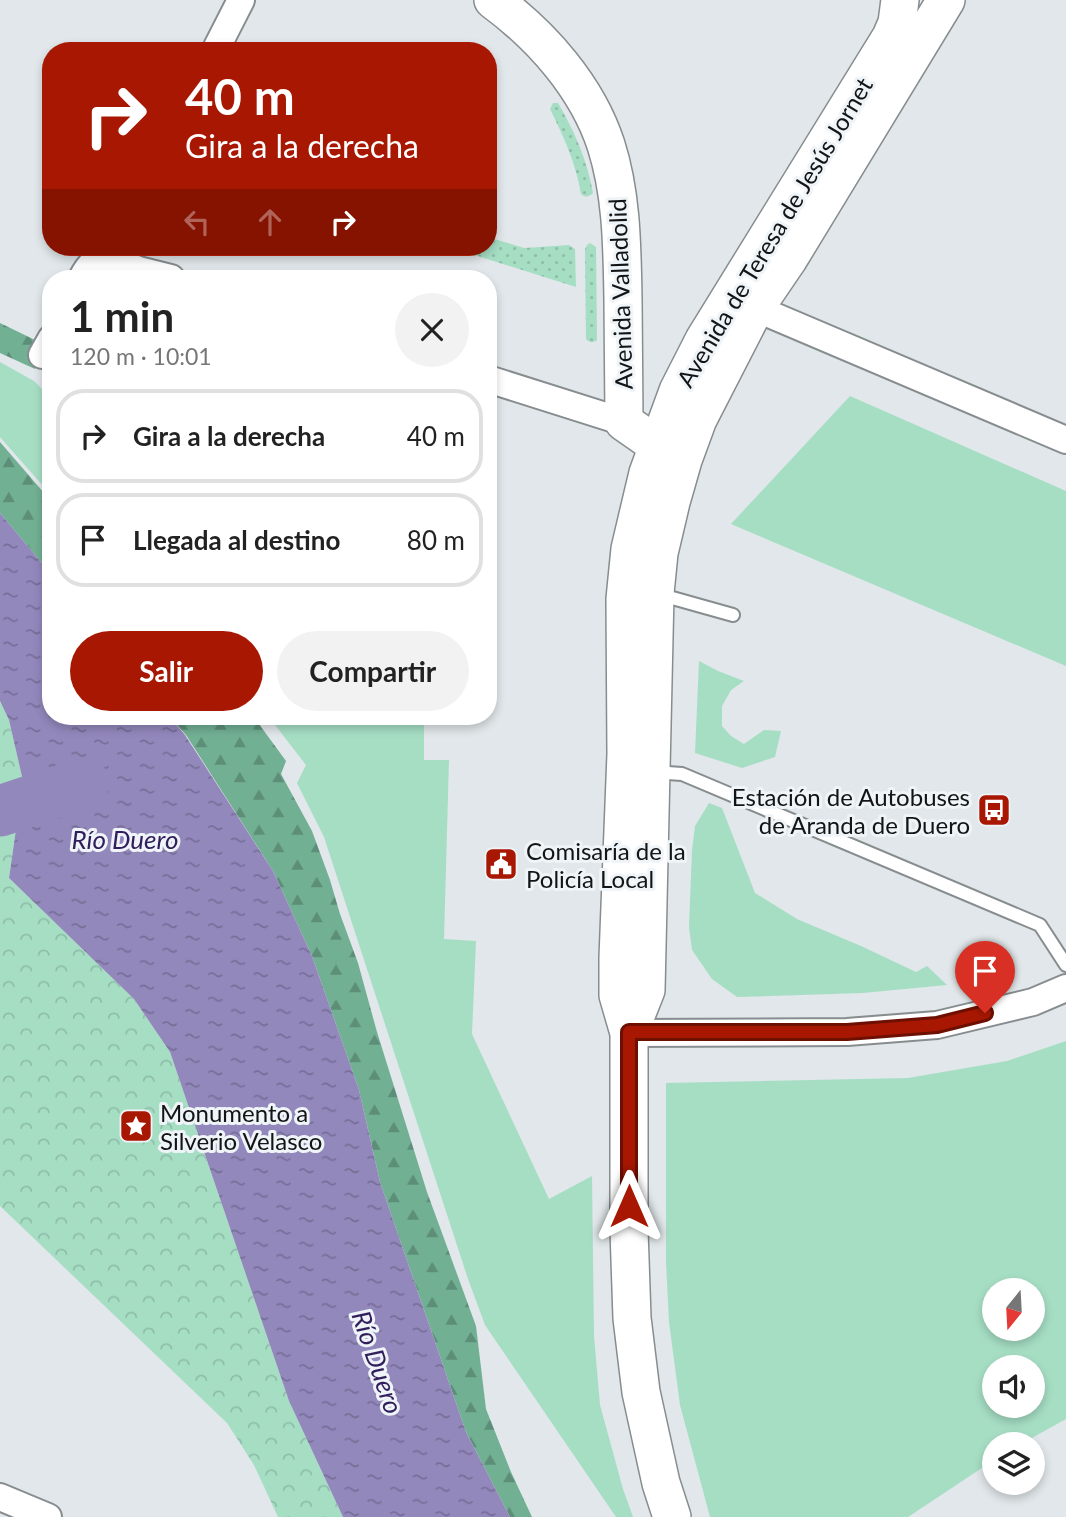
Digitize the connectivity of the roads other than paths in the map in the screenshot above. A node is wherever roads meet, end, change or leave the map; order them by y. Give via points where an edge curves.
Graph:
1 (241, 0) edge
2 (493, 0) edge
3 (900, 0) edge
4 (946, 0) edge
5 (220, 42) edge
6 (107, 256) edge
7 (118, 256) edge
8 (86, 270) edge
9 (139, 270) edge
10 (755, 308) junction
11 (497, 382) edge
12 (624, 422) junction
13 (1066, 440) edge
14 (657, 445) junction
15 (655, 593) junction
16 (733, 615) dead end
17 (651, 771) junction
18 (1066, 965) edge
19 (1066, 988) edge
20 (629, 1032) junction
21 (0, 1497) edge
22 (48, 1517) edge
23 (672, 1517) edge

1 - 5 street
2 - 12 street, Avenida Valladolid via 563,66 606,143 616,179 622,237
3 - 14 street, Avenida de Teresa de Jesús Jornet via 891,37 704,340
4 - 10 street, Avenida de Teresa de Jesús Jornet
6 - 8 street
7 - 9 street
10 - 13 street
10 - 15 street, Avenida de Teresa de Jesús Jornet via 698,419 683,460 659,553
11 - 12 street
12 - 14 street, Avenida Valladolid
14 - 20 street, Avenida de Teresa de Jesús Jornet via 630,549 625,599 626,754 618,995
15 - 16 lane
15 - 17 street, Avenida de Teresa de Jesús Jornet
17 - 18 lane via 682,774 1040,925
17 - 20 street, Avenida de Teresa de Jesús Jornet via 646,990
19 - 20 street via 1033,1002 937,1025 847,1032
20 - 23 street via 632,1318 641,1392
21 - 22 street

